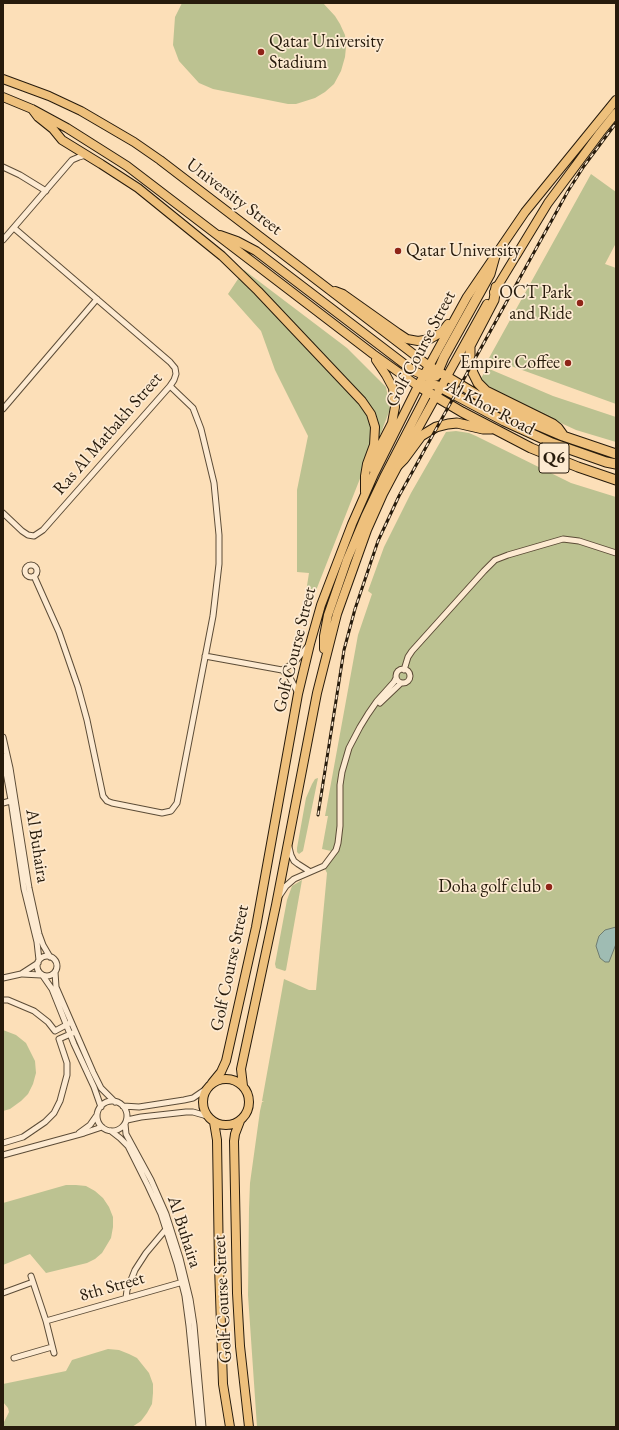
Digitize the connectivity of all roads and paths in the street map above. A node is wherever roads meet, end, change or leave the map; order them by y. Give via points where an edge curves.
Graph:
1 (3, 79) edge
2 (3, 97) edge
3 (616, 100) edge
4 (32, 109) junction
5 (616, 113) edge
6 (69, 144) junction
7 (89, 156) junction
8 (72, 160) junction
9 (127, 166) junction
10 (3, 167) edge
11 (46, 191) junction
12 (14, 228) junction
13 (214, 234) junction
14 (3, 240) edge
15 (495, 256) junction
16 (496, 287) junction
17 (330, 290) junction
18 (467, 297) junction
19 (97, 299) junction
20 (372, 354) junction
21 (429, 366) junction
22 (447, 377) junction
23 (433, 383) junction
24 (170, 386) junction
25 (418, 386) junction
26 (3, 409) edge
27 (494, 429) junction
28 (563, 436) junction
29 (616, 454) edge
30 (616, 464) edge
31 (398, 465) junction
32 (374, 474) junction
33 (616, 480) edge
34 (365, 494) junction
35 (3, 514) edge
36 (616, 552) edge
37 (34, 576) dead end
38 (310, 644) junction
39 (205, 656) junction
40 (325, 658) junction
41 (282, 670) junction
42 (404, 670) junction
43 (396, 678) junction
44 (401, 683) junction
45 (298, 694) junction
46 (374, 706) junction
47 (3, 737) edge
48 (4, 754) edge
49 (13, 800) junction
50 (3, 803) edge
51 (287, 843) junction
52 (309, 871) junction
53 (276, 905) junction
54 (50, 957) junction
55 (39, 961) junction
56 (55, 972) junction
57 (20, 974) junction
58 (42, 975) junction
59 (3, 978) edge
60 (3, 1000) edge
61 (69, 1024) junction
62 (55, 1031) junction
63 (73, 1033) junction
64 (60, 1039) junction
65 (210, 1085) junction
66 (243, 1086) junction
67 (115, 1102) junction
68 (123, 1106) junction
69 (101, 1107) junction
70 (139, 1107) junction
71 (98, 1114) junction
72 (207, 1116) junction
73 (141, 1117) junction
74 (240, 1121) junction
75 (126, 1122) junction
76 (214, 1122) junction
77 (102, 1127) junction
78 (111, 1131) junction
79 (74, 1135) junction
80 (3, 1143) edge
81 (3, 1155) edge
82 (136, 1156) junction
83 (168, 1228) junction
84 (184, 1282) junction
85 (3, 1293) edge
86 (126, 1298) junction
87 (46, 1320) junction
88 (52, 1347) junction
89 (54, 1354) dead end
90 (14, 1358) dead end
91 (198, 1400) junction
92 (198, 1427) edge
93 (203, 1427) edge
94 (230, 1427) edge
95 (249, 1427) edge

1 - 17 main road, University Street via 62,102 102,122 160,160
2 - 4 main road
3 - 15 main road, Golf Course Street via 526,212
4 - 6 main road
4 - 9 main road via 68,128
5 - 16 main road, Golf Course Street via 548,203
6 - 7 main road
6 - 8 street
7 - 8 street
7 - 9 main road
7 - 34 main road via 138,188 226,260 362,401 371,414 375,427 374,445 365,476
8 - 11 street
9 - 13 main road
10 - 11 street
11 - 12 street
12 - 14 street
12 - 19 street, Ras Al Matbakh Street
13 - 20 main road
13 - 23 main road via 237,241 256,251
15 - 18 main road, Golf Course Street
15 - 23 highway via 490,274
16 - 22 main road, Golf Course Street
16 - 28 highway via 494,300 470,346 473,373 486,391 553,424
17 - 18 main road via 343,294 402,336 418,341 430,339 442,332
17 - 21 main road, University Street
18 - 21 main road, Golf Course Street
19 - 24 street, Ras Al Matbakh Street via 173,365 175,377
19 - 26 street
20 - 25 main road
20 - 32 main road via 393,388 395,407 392,423 376,454
21 - 23 highway, Al Khor Road / Q6
22 - 23 highway, Al Khor Road / Q6
22 - 28 highway, Al Khor Road / Q6 via 521,418
23 - 25 highway, Al Khor Road / Q6
23 - 27 highway, Al Khor Road / Q6
23 - 30 highway via 552,443
23 - 31 main road, Golf Course Street
23 - 40 main road via 384,475 346,560 328,615 324,636
24 - 35 street, Ras Al Matbakh Street via 40,533 34,536 25,534
24 - 39 street via 190,405 197,418 217,503 219,564
25 - 32 main road, Golf Course Street
27 - 31 highway via 457,423 436,427 421,436
27 - 33 highway, Al Khor Road / Q6 via 551,457
28 - 29 highway, Al Khor Road / Q6
31 - 40 main road, Golf Course Street via 369,525 354,564
32 - 34 main road, Golf Course Street
34 - 38 main road, Golf Course Street via 336,563
36 - 42 street via 563,539 495,560 412,651
37 - 39 street via 72,668 87,720 102,793 109,802 164,813 174,808
38 - 41 street via 294,663
38 - 45 main road, Golf Course Street
39 - 41 street
40 - 51 main road, Golf Course Street
41 - 45 street via 291,679
42 - 43 street via 398,672
42 - 44 street via 409,677 406,682
43 - 44 street
43 - 46 street
44 - 46 street
45 - 65 main road, Golf Course Street via 256,927 226,1061
46 - 52 street via 356,732 345,759 340,786 338,843 324,866
47 - 48 street, Al Buhaira
48 - 49 street, Al Buhaira
49 - 50 street
49 - 54 street, Al Buhaira via 28,888 39,934
49 - 55 street, Al Buhaira via 21,873 38,942
51 - 52 street via 294,861
51 - 53 main road, Golf Course Street
52 - 53 street via 286,886
53 - 66 main road, Golf Course Street via 241,1068
54 - 55 street via 44,957
54 - 56 street via 56,964
55 - 57 street
55 - 58 street via 37,969
56 - 58 street via 50,976
56 - 61 street via 56,987
57 - 58 street
57 - 59 street
58 - 61 street via 52,989
60 - 62 street via 34,1011
61 - 62 street
61 - 63 street
62 - 64 street
63 - 64 street
63 - 67 street via 99,1085
63 - 69 street
64 - 80 street via 67,1063 67,1075 60,1102 54,1113 23,1137
65 - 66 main road via 228,1079
65 - 70 street via 188,1099
65 - 72 main road via 204,1093 203,1101
66 - 74 main road via 249,1096 249,1104
67 - 68 street
67 - 69 street via 108,1102
68 - 70 street
68 - 75 street via 127,1113
69 - 71 street
70 - 73 street
71 - 77 street via 98,1121
71 - 79 street via 90,1125
72 - 73 street via 186,1112
72 - 76 main road
73 - 75 street
74 - 76 main road via 227,1126
74 - 95 main road, Golf Course Street via 234,1141 237,1293
75 - 78 street via 119,1130
75 - 82 street, Al Buhaira via 126,1134
76 - 94 main road, Golf Course Street via 217,1140 223,1384
77 - 78 street
77 - 79 street
78 - 82 street, Al Buhaira
79 - 81 street
82 - 83 street, Al Buhaira
83 - 84 street, Al Buhaira
83 - 86 street via 135,1270
84 - 86 street, 8th Street
84 - 91 street, Al Buhaira via 195,1355
85 - 87 street via 32,1279
86 - 87 street, 8th Street
87 - 88 street
88 - 89 street
88 - 90 street
91 - 92 street, Al Buhaira
91 - 93 street, Al Buhaira

